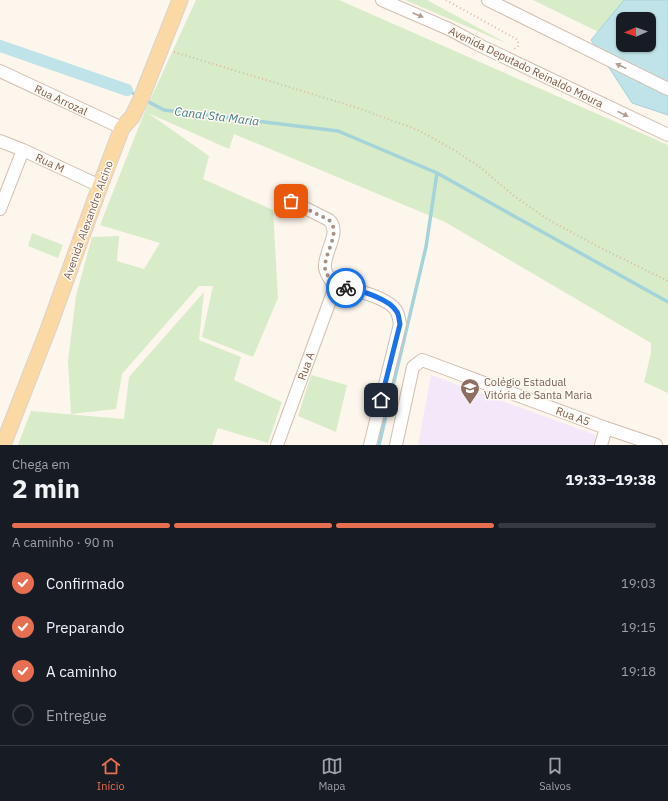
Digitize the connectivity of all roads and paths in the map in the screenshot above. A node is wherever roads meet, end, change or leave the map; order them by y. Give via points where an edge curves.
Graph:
1 (180, 0) edge
2 (382, 0) edge
3 (488, 0) edge
4 (161, 48) junction
5 (0, 71) edge
6 (668, 90) edge
7 (122, 128) junction
8 (668, 135) edge
9 (0, 141) edge
10 (23, 150) junction
11 (100, 186) junction
12 (291, 201) dead end
13 (0, 209) edge
14 (668, 281) edge
15 (335, 287) junction
16 (606, 428) junction
17 (3, 445) edge
18 (277, 445) edge
19 (370, 445) edge
20 (396, 445) edge
21 (601, 445) edge
22 (656, 445) edge

1 - 4 main road, Avenida Alexandre Alcino
2 -> 8 street, Avenida Deputado Reinaldo Moura via 449,29
6 -> 3 street
4 - 7 main road, Avenida Alexandre Alcino via 140,101 132,117
4 - 14 path via 344,103 418,130 480,167 514,196 546,218
5 - 7 street, Rua Arrozal
7 - 11 main road, Avenida Alexandre Alcino
9 - 10 street, Rua M
10 - 11 street, Rua M
10 - 13 street
11 - 17 main road, Avenida Alexandre Alcino
12 - 15 street via 332,222 333,234 325,265 326,273
15 - 18 street, Rua A
15 - 19 street via 361,291 387,302 398,313 400,324
16 - 20 street, Rua A5 via 422,360 413,367
16 - 21 street
16 - 22 street, Rua A5

